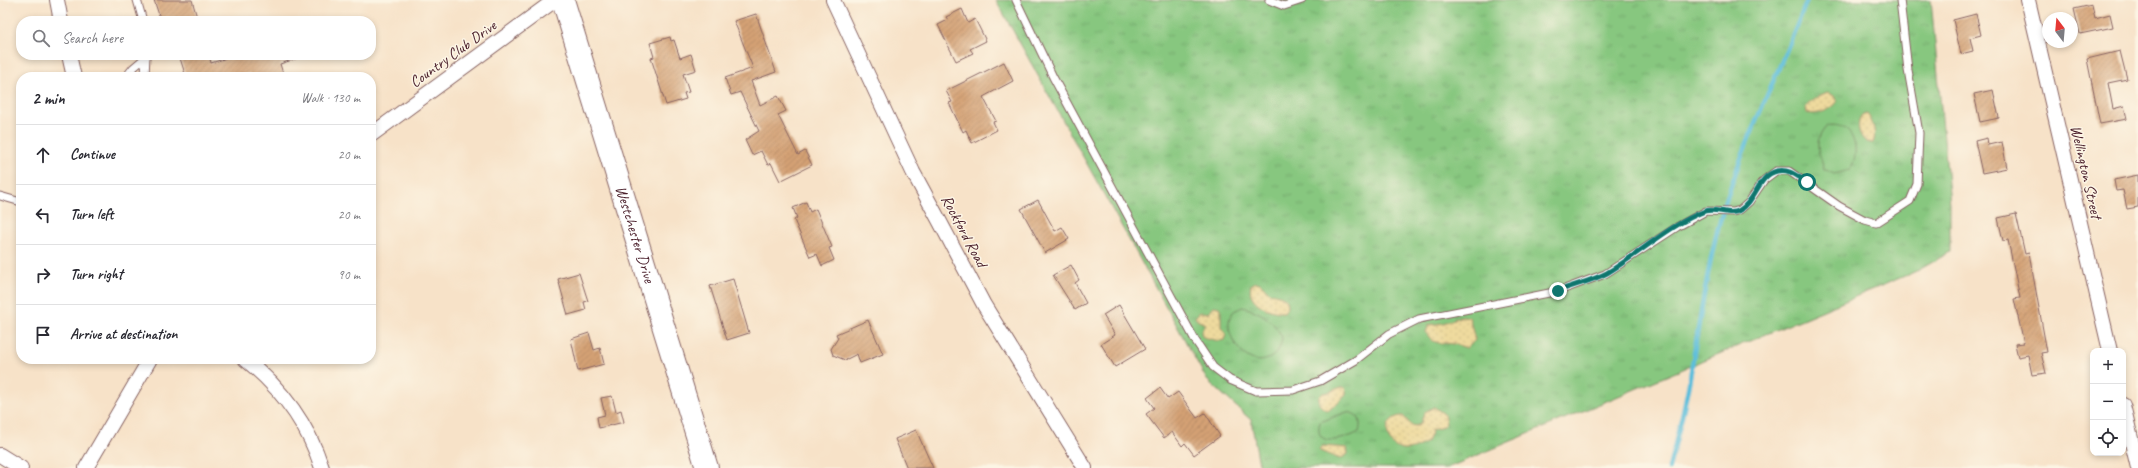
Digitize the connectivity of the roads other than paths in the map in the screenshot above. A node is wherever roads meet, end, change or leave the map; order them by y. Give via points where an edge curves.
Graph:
1 (57, 0) edge
2 (137, 0) edge
3 (555, 0) edge
4 (563, 0) edge
5 (833, 0) edge
6 (1016, 0) edge
7 (1269, 0) edge
8 (1302, 0) edge
9 (1900, 0) edge
10 (2028, 0) edge
11 (61, 16) edge
12 (142, 16) edge
13 (70, 60) edge
14 (142, 60) edge
15 (146, 60) edge
16 (73, 72) edge
17 (130, 72) edge
18 (146, 72) edge
19 (376, 131) edge
20 (0, 196) edge
21 (16, 201) edge
22 (2109, 348) edge
23 (147, 364) edge
24 (251, 364) edge
25 (2126, 418) edge
26 (0, 455) edge
27 (21, 468) edge
28 (86, 468) edge
29 (322, 468) edge
30 (707, 468) edge
31 (1085, 468) edge
32 (2138, 468) edge

1 - 11 street
2 - 12 lane
3 - 19 street, Country Club Drive
4 - 30 main road, Westchester Drive
5 - 31 street, Rockford Road via 913,172 984,305
6 - 9 lane via 1053,77 1195,340 1212,367 1230,380 1256,391 1293,390 1320,381 1356,360 1389,334 1419,319 1558,291 1605,274 1706,210 1740,210 1749,202 1764,180 1776,171 1789,171 1839,206 1876,223 1910,201 1917,184 1919,133
7 - 8 lane via 1284,6
10 - 22 street, Wellington Street
13 - 16 street
14 - 17 lane
15 - 18 lane
20 - 21 lane
23 - 28 street
24 - 29 street via 267,378 293,409 315,446
25 - 32 street
26 - 27 street

